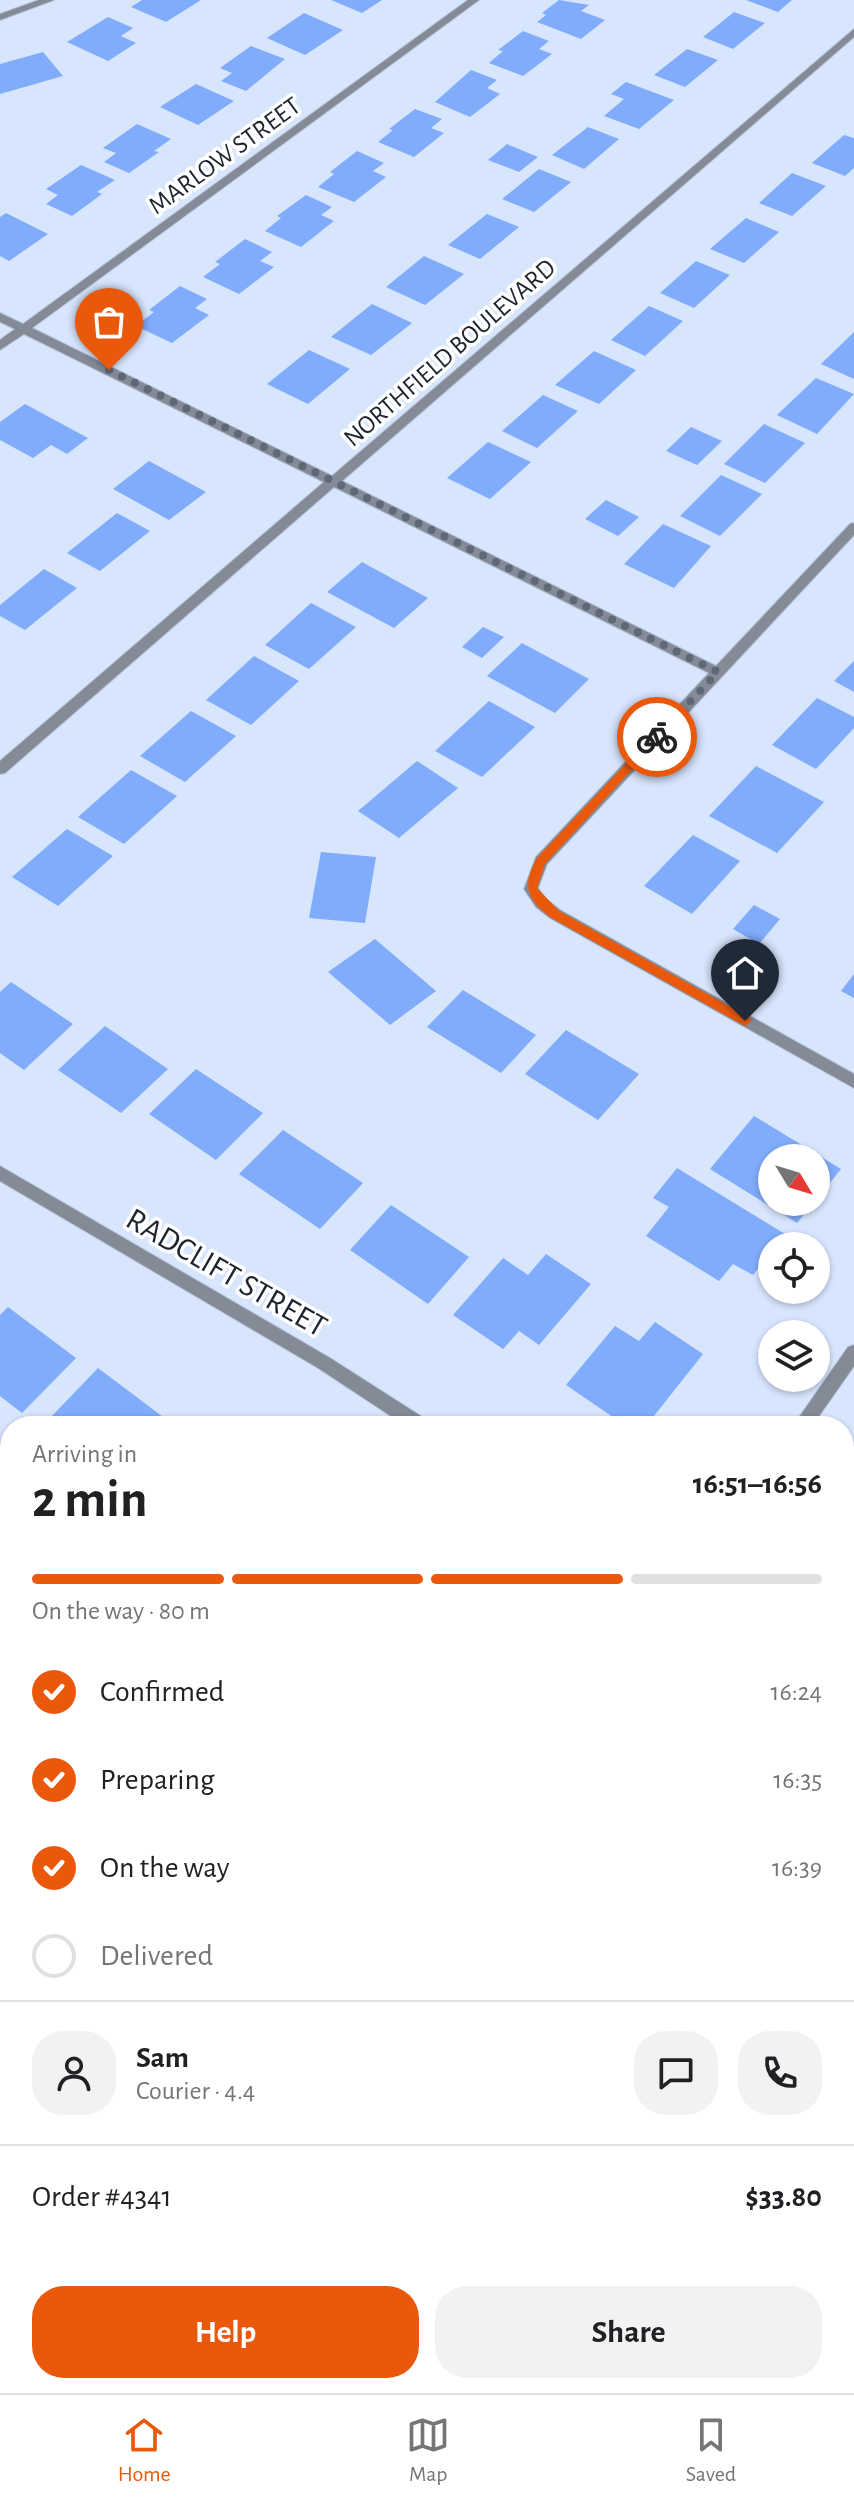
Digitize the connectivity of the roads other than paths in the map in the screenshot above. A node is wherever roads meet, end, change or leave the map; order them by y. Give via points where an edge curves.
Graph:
1 (49, 0) edge
2 (474, 0) edge
3 (0, 17) edge
4 (854, 32) edge
5 (0, 317) edge
6 (24, 329) junction
7 (0, 346) edge
8 (333, 481) junction
9 (854, 527) edge
10 (718, 672) junction
11 (0, 769) edge
12 (854, 1082) edge
13 (0, 1173) edge
14 (854, 1352) edge
15 (406, 1416) edge
16 (809, 1416) edge

1 - 3 street
2 - 6 street, MARLOW STREET
4 - 8 street, NORTHFIELD BOULEVARD
5 - 6 street
6 - 7 street, MARLOW STREET
6 - 8 street
8 - 10 street
8 - 11 street, NORTHFIELD BOULEVARD
9 - 10 street
10 - 12 street via 541,861 531,889 555,914
13 - 15 street, RADCLIFT STREET
14 - 16 street

